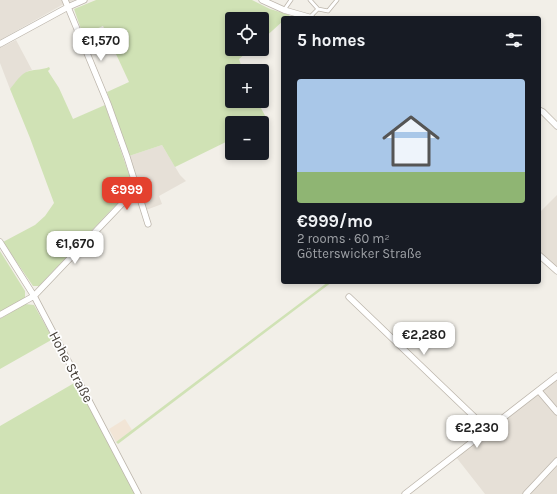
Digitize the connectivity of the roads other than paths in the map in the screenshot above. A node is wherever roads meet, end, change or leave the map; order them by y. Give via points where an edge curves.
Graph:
1 (65, 0) edge
2 (84, 0) edge
3 (262, 0) edge
4 (290, 0) edge
5 (310, 0) edge
6 (337, 0) edge
7 (68, 7) junction
8 (318, 8) junction
9 (284, 10) junction
10 (304, 16) edge
11 (312, 16) edge
12 (0, 44) edge
13 (541, 111) edge
14 (557, 126) edge
15 (137, 188) junction
16 (148, 224) dead end
17 (0, 242) edge
18 (541, 257) edge
19 (557, 271) edge
20 (34, 296) junction
21 (349, 297) dead end
22 (0, 315) edge
23 (557, 376) edge
24 (539, 390) junction
25 (557, 412) edge
26 (487, 429) junction
27 (557, 461) edge
28 (138, 494) edge
29 (405, 494) edge
30 (526, 494) edge

1 - 7 street
2 - 7 street
3 - 9 street
4 - 9 lane
5 - 8 lane
6 - 8 lane via 328,12
7 - 12 street
7 - 15 street via 104,93
8 - 11 lane
9 - 10 street
13 - 14 street
15 - 16 street
15 - 20 street
17 - 20 street, Hohe Straße
18 - 19 street
20 - 22 street
20 - 28 street, Hohe Straße
21 - 26 street
23 - 24 street
24 - 25 street
24 - 26 street
26 - 29 street
27 - 30 street

